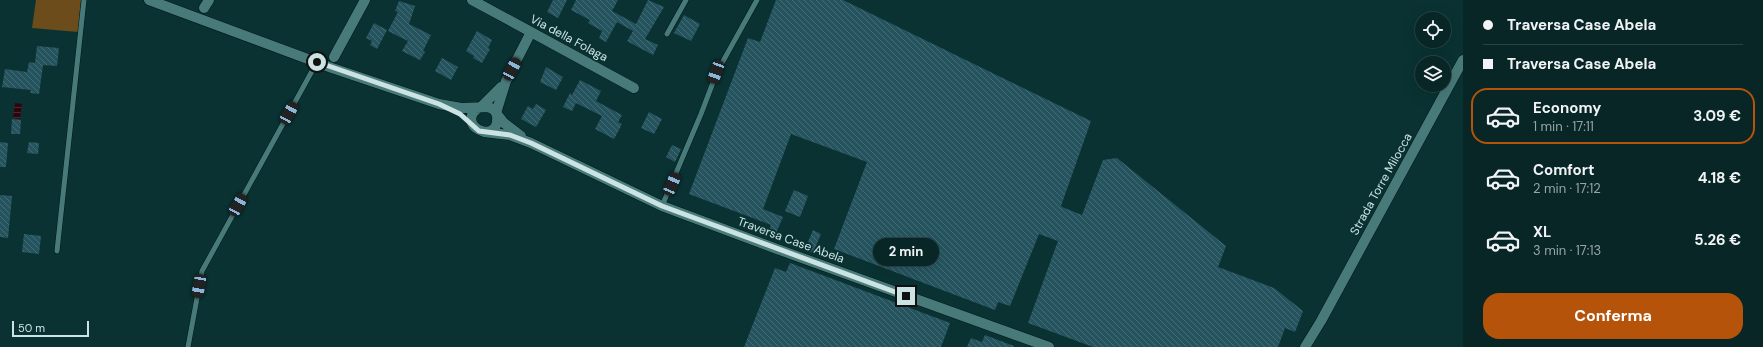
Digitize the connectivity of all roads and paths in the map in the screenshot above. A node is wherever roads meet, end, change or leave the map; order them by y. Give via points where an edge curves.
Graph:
1 (84, 0) edge
2 (149, 0) edge
3 (365, 0) edge
4 (472, 0) edge
5 (686, 0) edge
6 (757, 0) edge
7 (531, 32) junction
8 (667, 34) dead end
9 (334, 57) dead end
10 (1463, 60) edge
11 (317, 62) junction
12 (506, 81) junction
13 (634, 88) dead end
14 (439, 104) junction
15 (481, 107) junction
16 (497, 115) junction
17 (473, 126) junction
18 (484, 132) junction
19 (531, 143) junction
20 (662, 206) junction
21 (57, 251) dead end
22 (1321, 321) junction
23 (188, 347) edge
24 (1049, 347) edge
25 (1305, 347) edge
26 (1313, 347) edge

1 - 21 lane
2 - 11 street
3 - 9 street
4 - 7 street, Via della Folaga
5 - 8 lane
6 - 20 lane via 716,72
7 - 12 street
7 - 13 street, Via della Folaga
10 - 22 street, Strada Torre Milocca
11 - 14 street
11 - 23 lane via 202,271
12 - 15 street
12 - 16 street
14 - 15 street via 461,108
14 - 17 street via 460,114
15 - 16 street via 490,108
15 - 17 street via 472,117
16 - 18 street via 495,127
16 - 19 street
17 - 18 street
18 - 19 street via 510,135
19 - 20 street, Traversa Case Abela
20 - 24 street, Traversa Case Abela
22 - 25 street
22 - 26 street

